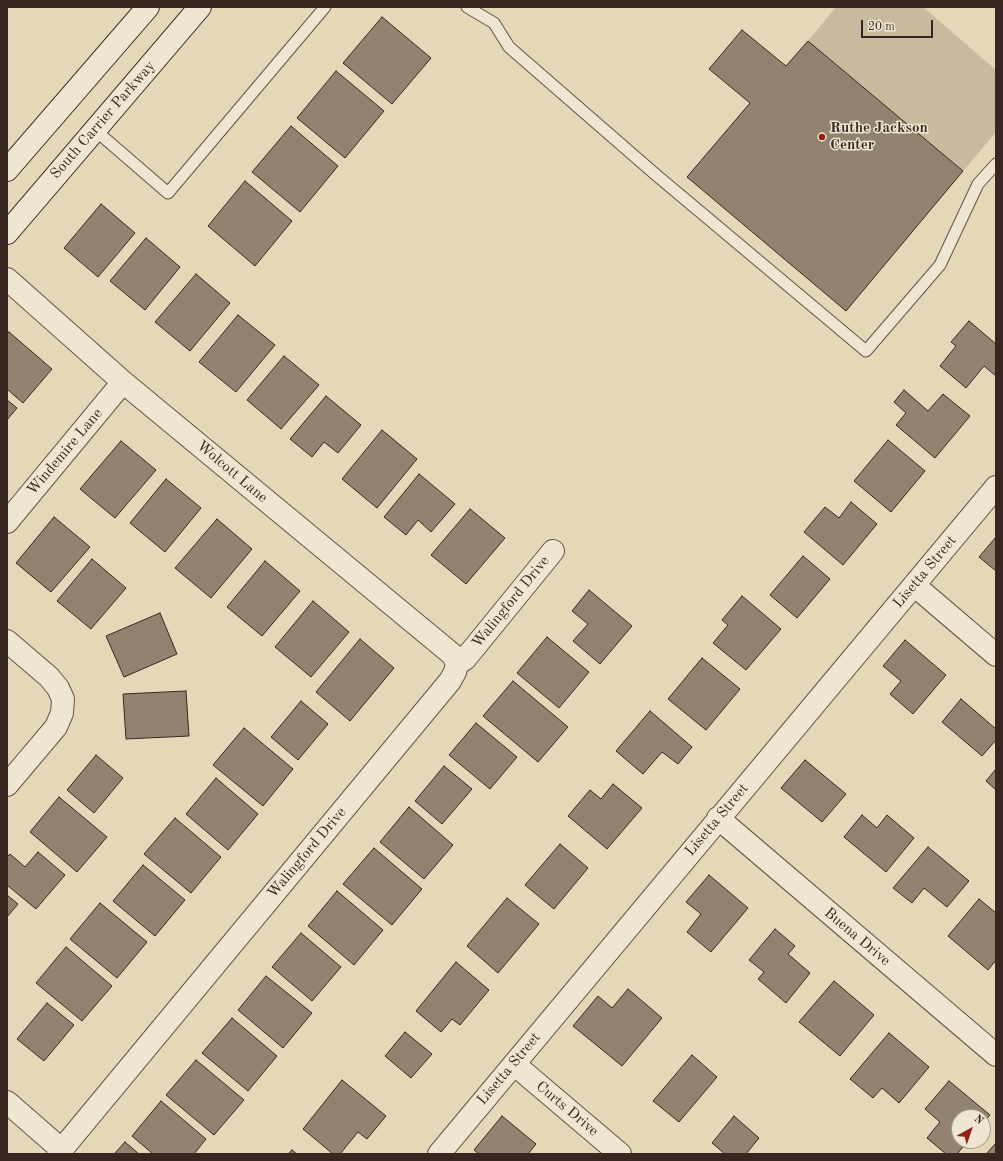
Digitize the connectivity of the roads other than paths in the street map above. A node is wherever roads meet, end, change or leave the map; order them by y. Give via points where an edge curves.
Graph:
1 (148, 7) edge
2 (200, 7) edge
3 (325, 7) edge
4 (467, 7) edge
5 (95, 130) junction
6 (996, 164) edge
7 (7, 170) edge
8 (7, 233) edge
9 (7, 279) edge
10 (123, 382) junction
11 (996, 487) edge
12 (7, 522) edge
13 (552, 551) dead end
14 (914, 585) junction
15 (7, 641) edge
16 (996, 655) edge
17 (457, 664) junction
18 (7, 785) edge
19 (718, 818) junction
20 (996, 1055) edge
21 (514, 1064) junction
22 (7, 1102) edge
23 (60, 1152) edge
24 (439, 1154) edge
25 (620, 1154) edge

1 - 7 street
2 - 5 street, South Carrier Parkway
3 - 5 lane via 168,193
4 - 6 lane via 494,23 509,47 655,174 866,351 940,265 978,184
5 - 8 street, South Carrier Parkway
9 - 10 street, Wolcott Lane
10 - 12 street, Windemire Lane
10 - 17 street, Wolcott Lane via 453,655
11 - 14 street, Lisetta Street
13 - 17 street, Walingford Drive via 465,659
14 - 16 street
14 - 19 street, Lisetta Street
15 - 18 street via 49,677 63,699 62,713 56,727
17 - 23 street, Walingford Drive via 450,681
19 - 20 street, Buena Drive
19 - 21 street, Lisetta Street
21 - 24 street, Lisetta Street
21 - 25 street, Curts Drive
22 - 23 street

